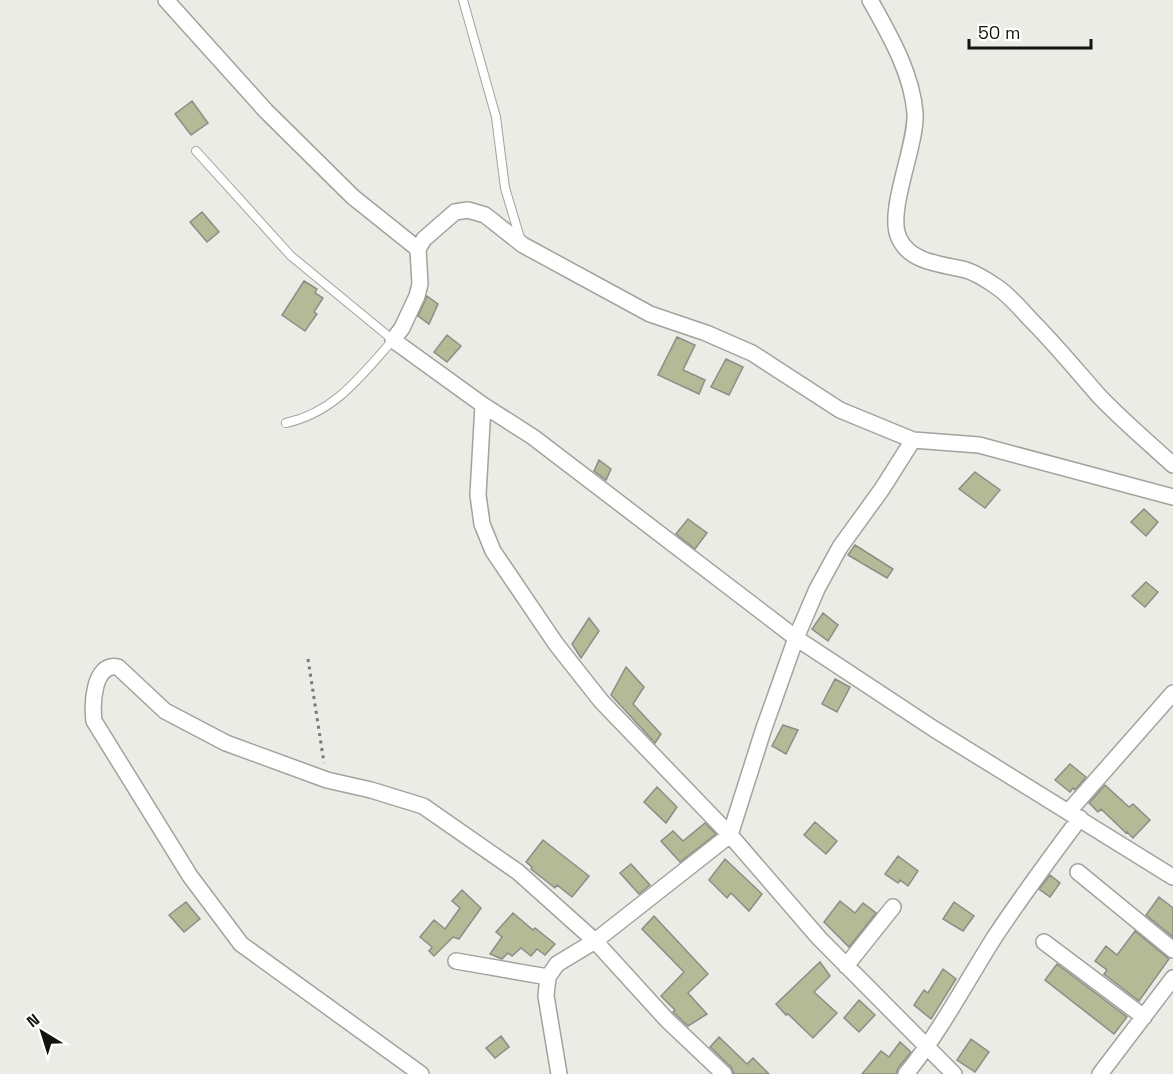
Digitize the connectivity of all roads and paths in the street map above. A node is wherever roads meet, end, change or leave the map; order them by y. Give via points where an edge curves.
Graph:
1 (166, 0) edge
2 (463, 0) edge
3 (870, 0) edge
4 (196, 151) dead end
5 (523, 245) junction
6 (418, 249) junction
7 (393, 340) junction
8 (483, 405) junction
9 (286, 423) dead end
10 (913, 440) junction
11 (1173, 465) edge
12 (1173, 497) edge
13 (796, 638) junction
14 (308, 659) dead end
15 (1173, 693) edge
16 (327, 780) junction
17 (1074, 815) junction
18 (730, 835) junction
19 (1077, 872) dead end
20 (1173, 877) edge
21 (893, 907) dead end
22 (594, 941) junction
23 (1044, 942) dead end
24 (1173, 950) edge
25 (456, 961) dead end
26 (846, 966) junction
27 (548, 977) junction
28 (1173, 978) edge
29 (1144, 1017) junction
30 (928, 1047) junction
31 (421, 1074) edge
32 (559, 1074) edge
33 (724, 1074) edge
34 (906, 1074) edge
35 (954, 1074) edge
36 (1100, 1074) edge

1 - 6 street via 274,119 353,197
2 - 5 lane via 495,117 505,188
3 - 11 street via 911,88 915,114 895,221 897,237 915,256 982,277 1004,292 1064,353 1101,398
4 - 7 lane via 291,256
5 - 6 street via 485,215 468,210 455,212
5 - 10 street via 650,314 752,353 840,410
6 - 7 street via 417,296
7 - 8 street
7 - 9 lane via 357,382 323,410
8 - 13 street via 533,437
8 - 18 street via 478,495 482,524 493,551 556,644 601,701
10 - 12 street via 979,445
10 - 13 street via 840,547
13 - 17 street
13 - 18 street
14 - 16 path
15 - 17 street
16 - 22 street via 423,806 518,872
16 - 31 street via 226,743 165,711 118,667 109,668 96,682 93,722 190,876 241,944
17 - 20 street
17 - 30 street
18 - 22 street
18 - 26 street
19 - 24 street
21 - 26 street
22 - 27 street via 557,964
22 - 33 street via 667,1020
23 - 29 street
25 - 27 street
26 - 30 street
27 - 32 street via 546,996
28 - 29 street
29 - 36 street
30 - 34 street
30 - 35 street

